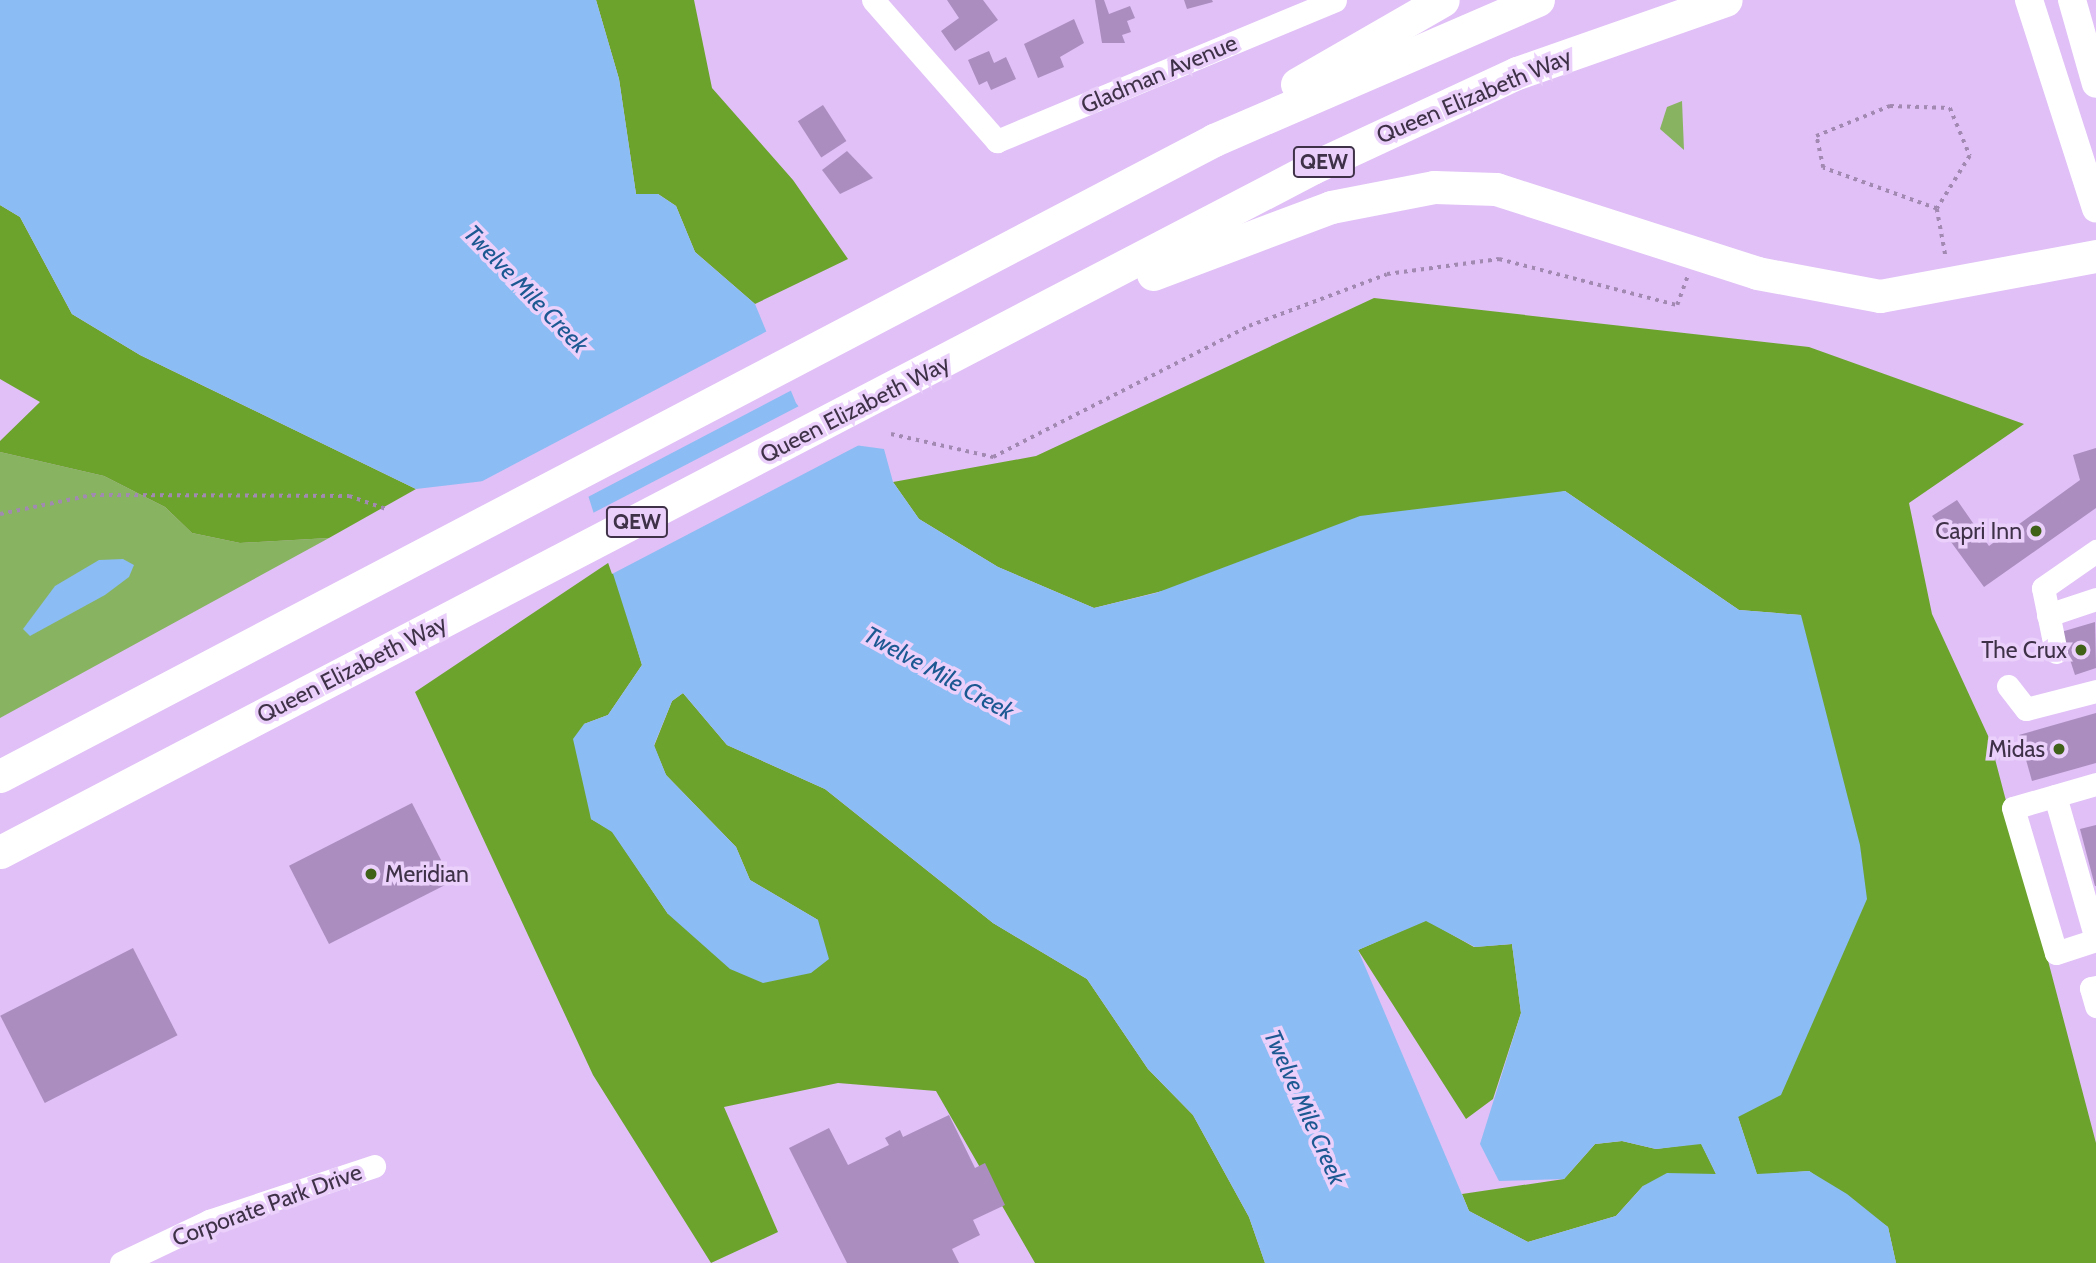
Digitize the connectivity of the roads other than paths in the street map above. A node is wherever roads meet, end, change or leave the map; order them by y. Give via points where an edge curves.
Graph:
1 (873, 0) edge
2 (1335, 0) edge
3 (1443, 0) edge
4 (1538, 0) edge
5 (1726, 0) edge
6 (2029, 0) edge
7 (2071, 0) edge
8 (2096, 84) edge
9 (1214, 140) junction
10 (2096, 209) edge
11 (2096, 256) edge
12 (941, 365) junction
13 (2096, 551) edge
14 (2096, 599) edge
15 (2048, 615) junction
16 (2056, 652) dead end
17 (2008, 686) dead end
18 (2096, 691) edge
19 (0, 776) edge
20 (2096, 784) edge
21 (2055, 796) junction
22 (0, 852) edge
23 (2096, 940) edge
24 (2096, 987) edge
25 (2096, 1006) edge
26 (374, 1166) dead end
27 (121, 1263) edge

1 - 2 street, Gladman Avenue via 997,141
3 - 9 highway via 1311,75
4 - 9 highway
5 - 12 highway, Queen Elizabeth Way / QEW via 1517,73 1312,168
6 - 10 main road
7 - 8 main road
9 - 19 highway
11 - 12 highway via 1880,296 1757,273 1496,189 1434,187 1331,206 1243,236
12 - 22 highway, Queen Elizabeth Way / QEW
13 - 15 street via 2043,588
14 - 15 street
15 - 16 street
17 - 18 street via 2026,709
20 - 21 street
21 - 23 street
21 - 23 street via 2013,808 2056,953
24 - 25 street via 2091,988
26 - 27 street, Corporate Park Drive via 209,1221

